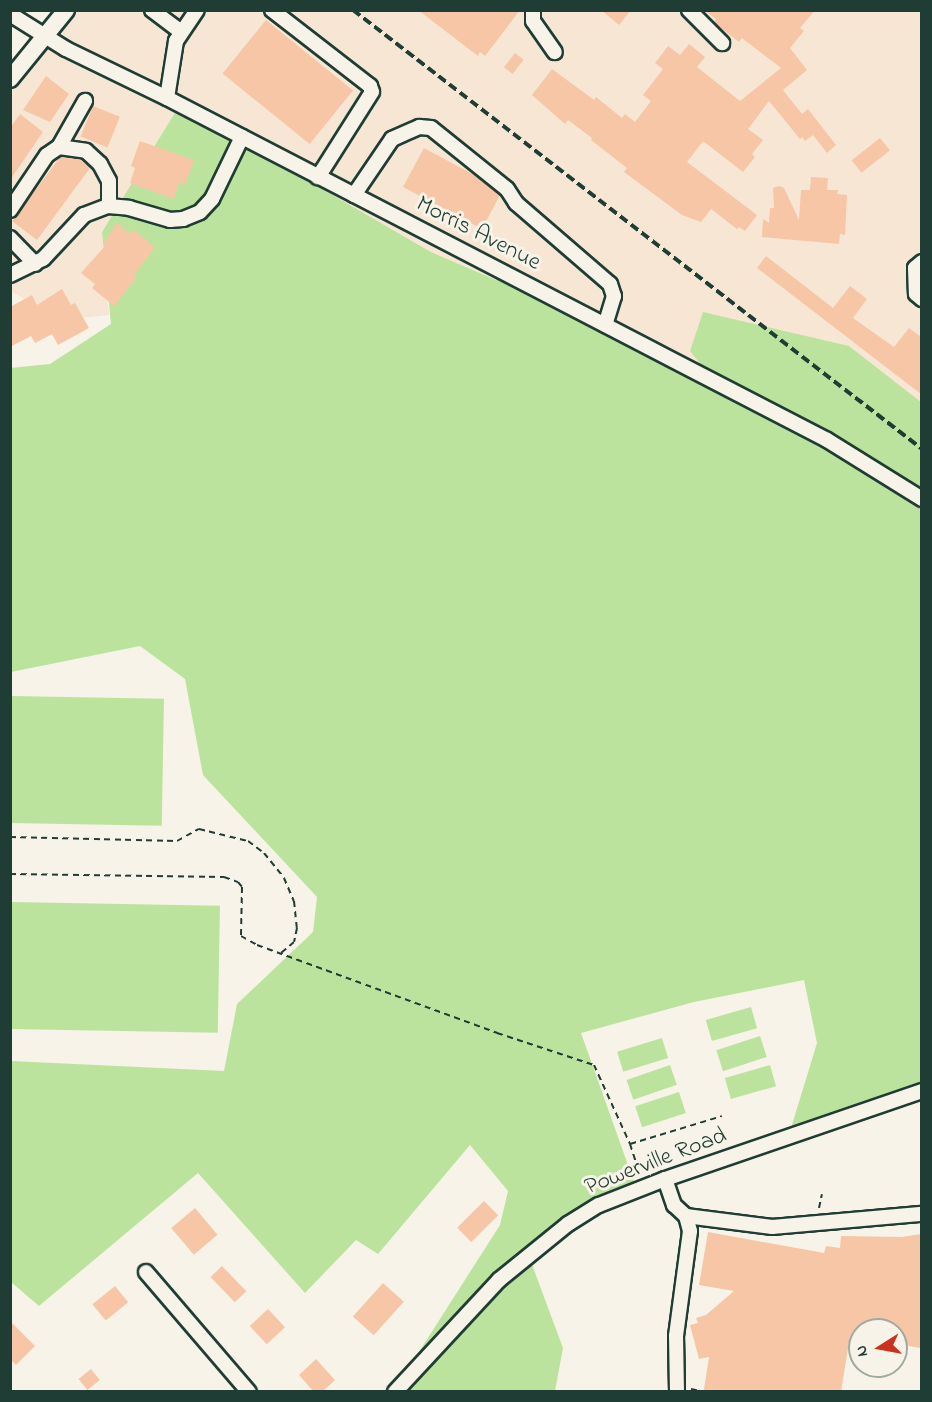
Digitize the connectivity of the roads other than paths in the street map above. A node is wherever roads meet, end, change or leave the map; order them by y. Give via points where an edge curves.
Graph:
1 (66, 10) edge
2 (152, 10) edge
3 (197, 10) edge
4 (272, 10) edge
5 (532, 10) edge
6 (690, 10) edge
7 (10, 14) edge
8 (181, 32) junction
9 (44, 36) junction
10 (722, 43) dead end
11 (555, 52) dead end
12 (10, 79) edge
13 (166, 98) junction
14 (85, 101) dead end
15 (242, 137) junction
16 (59, 147) junction
17 (318, 177) junction
18 (354, 195) junction
19 (109, 206) junction
20 (10, 210) edge
21 (10, 238) edge
22 (921, 262) edge
23 (35, 264) junction
24 (10, 275) edge
25 (921, 299) edge
26 (605, 325) junction
27 (921, 499) edge
28 (921, 1091) edge
29 (665, 1179) junction
30 (921, 1214) edge
31 (686, 1216) junction
32 (146, 1272) dead end
33 (683, 1390) edge
34 (249, 1392) edge
35 (395, 1392) edge

1 - 9 main road
2 - 8 street
3 - 8 street
4 - 17 street via 370,86 372,92
5 - 11 street via 533,21
6 - 10 street
7 - 9 street, Morris Avenue
8 - 13 street
9 - 12 main road
9 - 13 street, Morris Avenue
13 - 15 street, Morris Avenue
14 - 16 street
15 - 17 street, Morris Avenue
15 - 19 street via 212,199 200,212 170,220
16 - 19 street via 86,151 100,164 109,181
16 - 20 street via 47,155
17 - 18 street, Morris Avenue
18 - 26 street, Morris Avenue
18 - 26 street via 392,139 412,129 431,128 507,189 516,203 610,284 614,296
19 - 23 street via 84,215
21 - 23 street
22 - 25 street via 915,268 916,294
23 - 24 street
26 - 27 street, Morris Avenue via 827,440
28 - 29 street, Powerville Road
29 - 31 street via 674,1204
29 - 35 street, Powerville Road via 599,1205 536,1248 500,1280
30 - 31 street via 772,1227
31 - 33 street via 690,1231 676,1336
32 - 34 street

